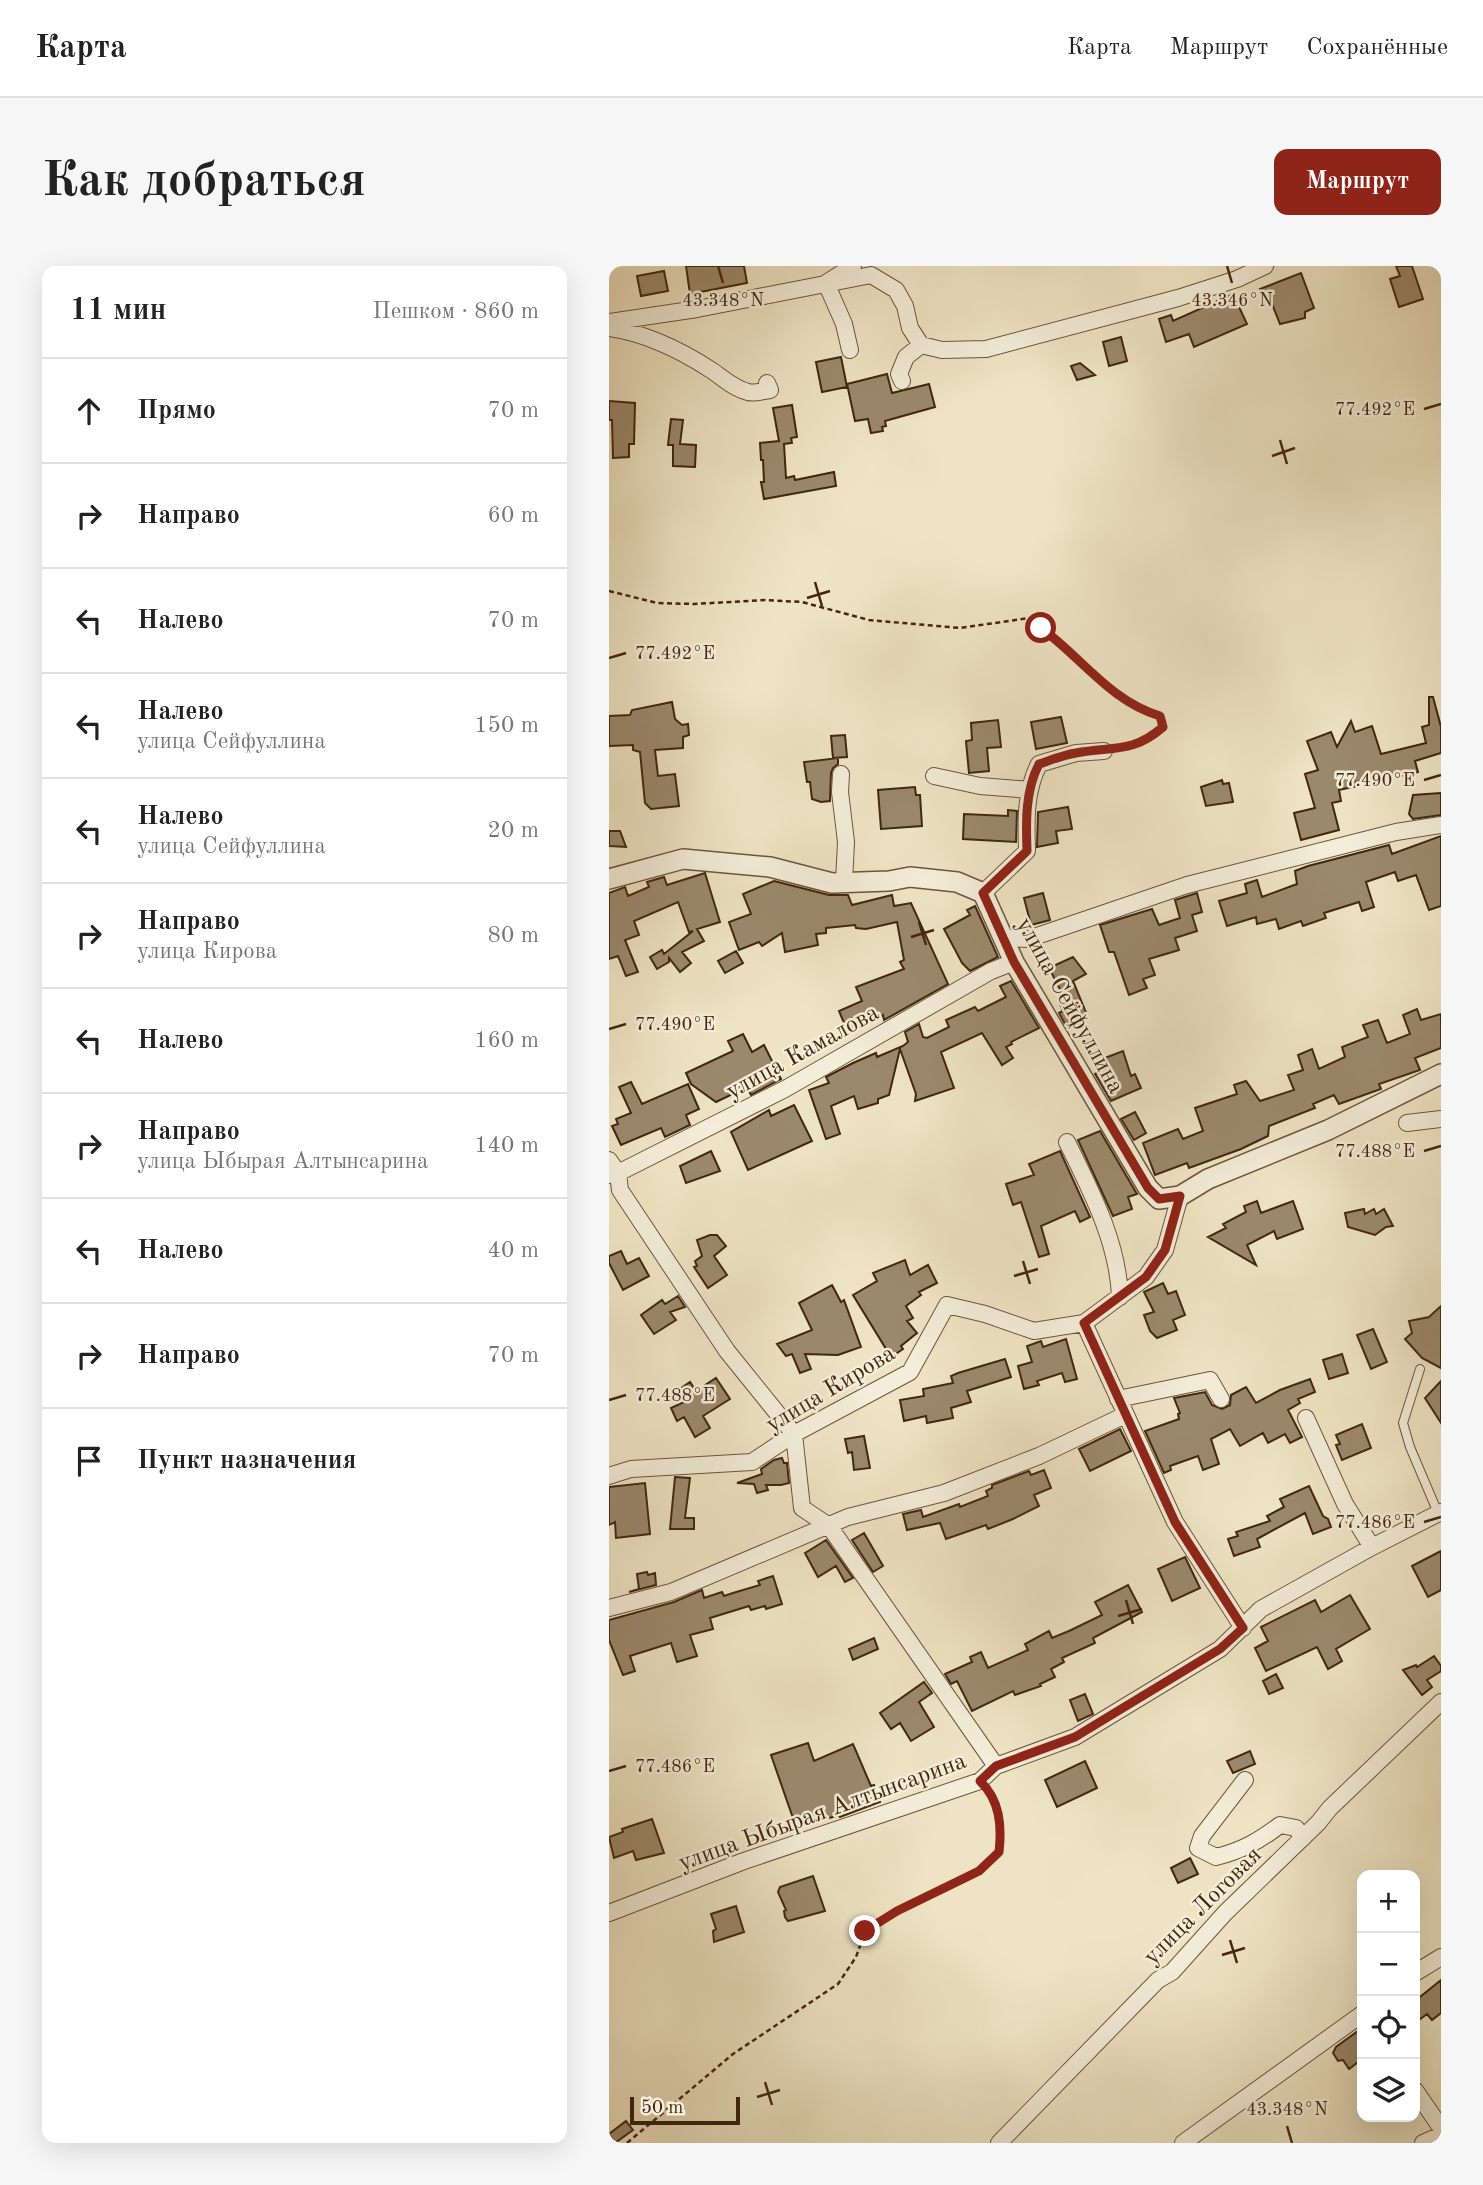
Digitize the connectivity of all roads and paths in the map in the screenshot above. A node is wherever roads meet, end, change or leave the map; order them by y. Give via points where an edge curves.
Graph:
1 (853, 266) edge
2 (1265, 266) edge
3 (826, 283) junction
4 (609, 322) edge
5 (609, 328) edge
6 (921, 345) junction
7 (850, 350) dead end
8 (902, 381) dead end
9 (767, 383) dead end
10 (609, 591) edge
11 (1104, 751) joint
12 (841, 774) dead end
13 (934, 776) dead end
14 (1030, 790) junction
15 (1441, 825) edge
16 (609, 879) edge
17 (844, 882) junction
18 (983, 893) junction
19 (1004, 938) junction
20 (1014, 962) junction
21 (1441, 1074) edge
22 (1441, 1119) edge
23 (1406, 1124) dead end
24 (1067, 1142) dead end
25 (612, 1169) edge
26 (1180, 1196) junction
27 (1120, 1297) junction
28 (1084, 1323) junction
29 (1420, 1369) dead end
30 (1221, 1399) dead end
31 (1121, 1407) junction
32 (1306, 1418) dead end
33 (794, 1434) junction
34 (609, 1476) edge
35 (1440, 1513) edge
36 (829, 1527) junction
37 (1373, 1547) junction
38 (609, 1608) edge
39 (1243, 1628) junction
40 (1441, 1702) edge
41 (996, 1766) junction
42 (1245, 1780) dead end
43 (980, 1781) junction
44 (1303, 1838) junction
45 (609, 1913) edge
46 (1441, 1957) edge
47 (1420, 1969) edge
48 (1357, 2018) edge
49 (1420, 2097) edge
50 (1441, 2128) edge
51 (1441, 2135) edge
52 (627, 2143) edge
53 (999, 2143) edge
54 (1183, 2143) edge
55 (1423, 2143) edge

1 - 3 street
2 - 6 street via 1178,298 986,349 942,350
3 - 4 street
3 - 6 street via 871,275 896,290
3 - 7 street
5 - 9 street via 682,353 734,388 752,393 770,390
6 - 8 street via 906,357 899,374
10 - 11 path via 657,603 802,602 869,620 960,628 1029,618 1104,686 1160,716 1163,727 1149,739
11 - 14 street via 1076,753 1039,764
12 - 17 street
13 - 14 street
14 - 18 street via 1027,851
15 - 19 street via 1396,832 1187,885 1028,939
16 - 17 street via 683,859 770,867
17 - 18 street via 910,877 957,882
18 - 19 street, улица Сейфуллина
19 - 20 street, улица Сейфуллина
20 - 25 street, улица Камалова via 785,1090
20 - 26 street, улица Сейфуллина via 1148,1188 1159,1199
21 - 26 street via 1328,1130 1208,1179
22 - 23 street
24 - 27 street via 1113,1252
25 - 33 street via 620,1190 727,1351
26 - 27 street, улица Кирова via 1165,1250 1146,1277
27 - 28 street, улица Кирова
28 - 31 street
28 - 33 street, улица Кирова via 1034,1331 947,1305 910,1372
29 - 35 lane via 1403,1423
30 - 31 street via 1210,1380
31 - 36 street via 1039,1456 944,1493 848,1517
31 - 39 street via 1175,1522
32 - 37 street via 1345,1504
33 - 34 street, улица Кирова via 752,1462 631,1469
33 - 36 street via 801,1508
35 - 37 street, улица Ыбырая Алтынсарина
36 - 38 street via 671,1592
36 - 41 street
37 - 39 street, улица Ыбырая Алтынсарина via 1261,1609
39 - 41 street, улица Ыбырая Алтынсарина via 1220,1649 1075,1737
40 - 44 street, улица Логовая
41 - 43 street, улица Ыбырая Алтынсарина
42 - 44 street via 1202,1836 1198,1848 1216,1857 1238,1852 1280,1825 1296,1828
43 - 45 street, улица Ыбырая Алтынсарина via 744,1861
43 - 52 path via 991,1791 1002,1827 999,1852 979,1871 865,1931 856,1957 838,1984 733,2054
44 - 53 street, улица Логовая
46 - 47 street
48 - 54 street
49 - 50 street
51 - 55 street

